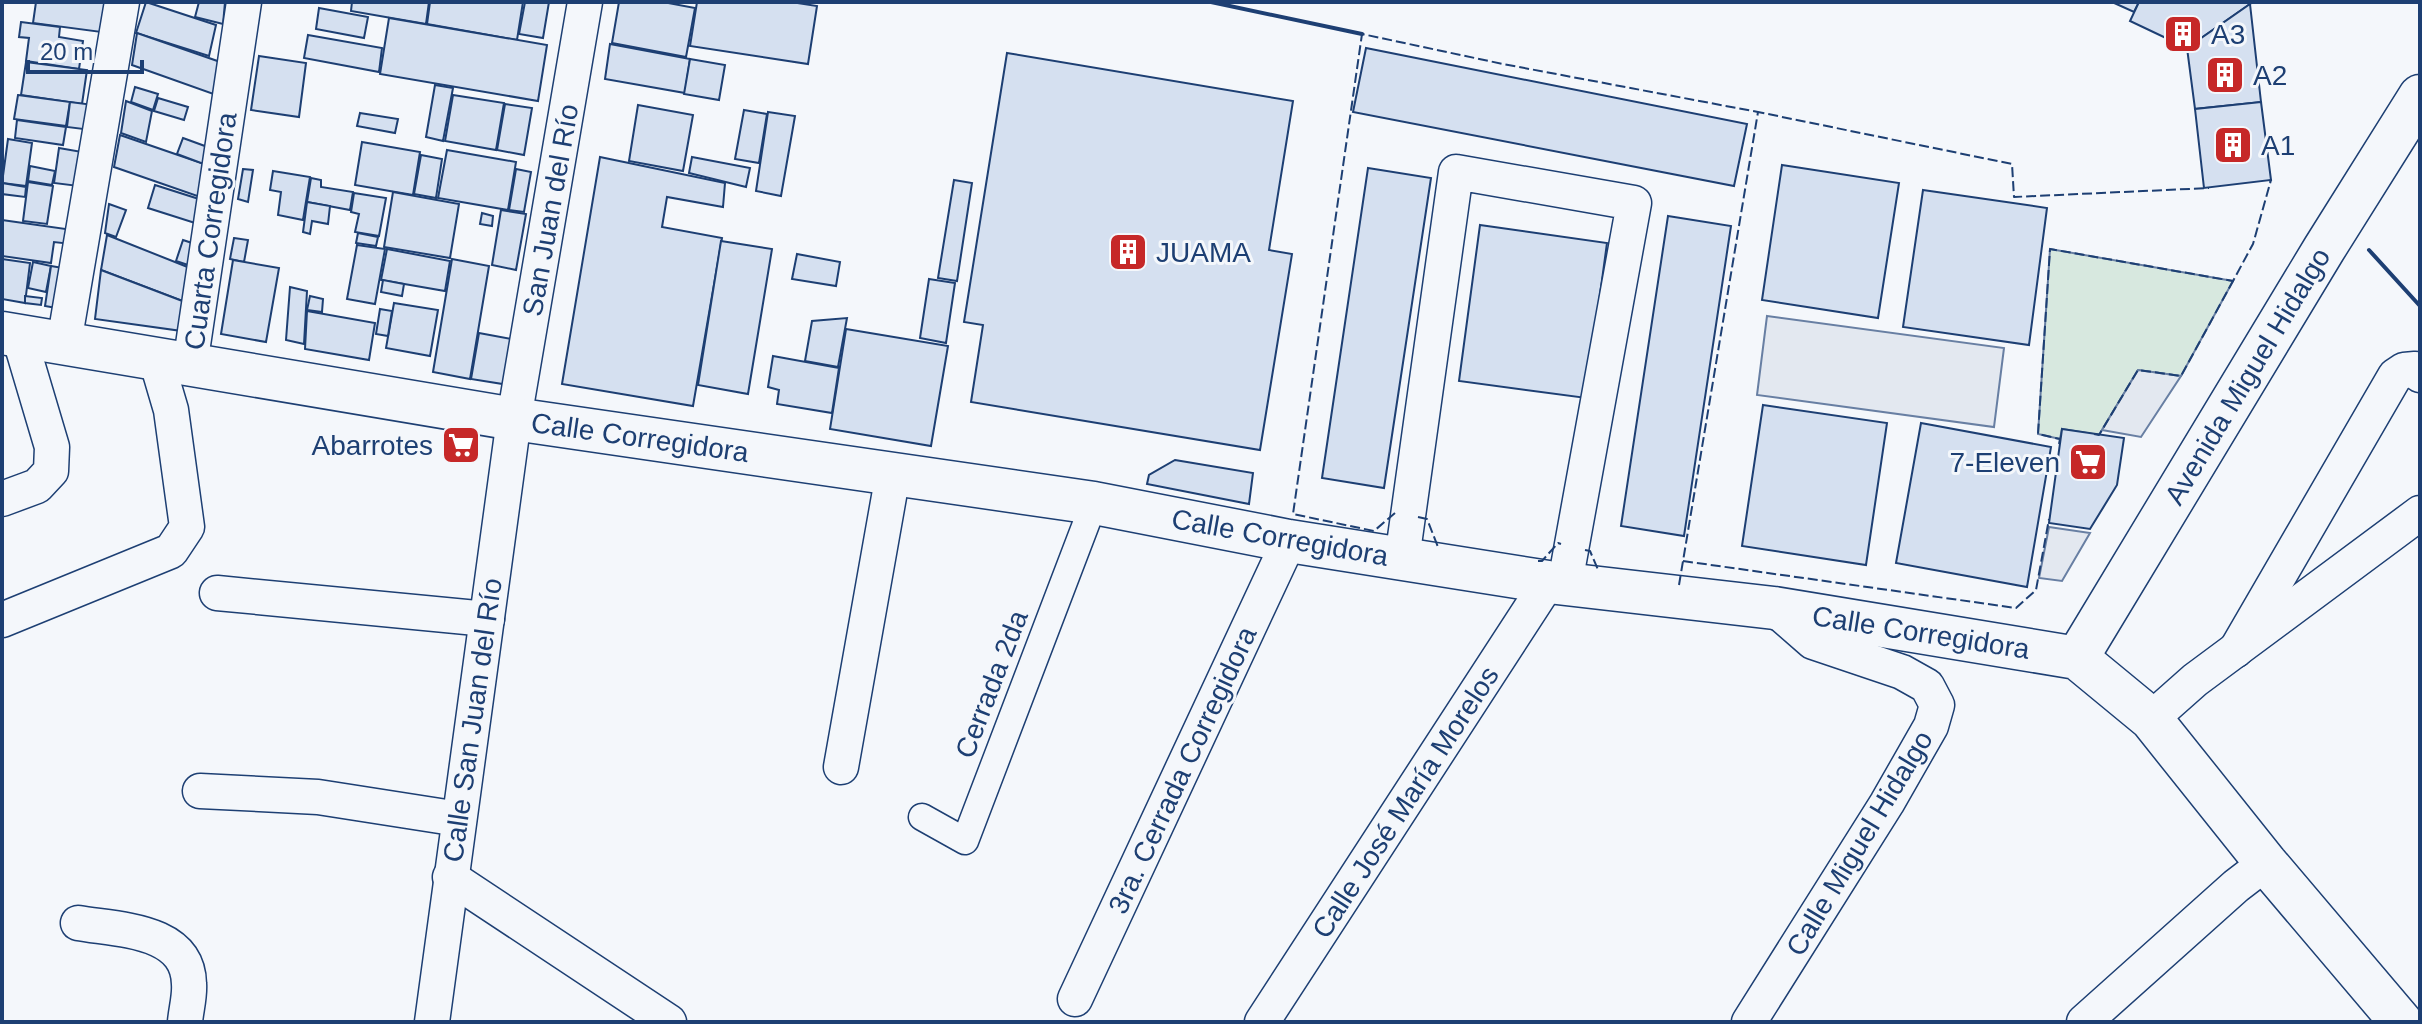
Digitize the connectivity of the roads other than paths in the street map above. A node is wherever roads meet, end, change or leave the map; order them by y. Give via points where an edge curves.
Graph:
1 (122, 2) edge
2 (244, 2) edge
3 (585, 2) edge
4 (2420, 96) edge
5 (10, 335) edge
6 (64, 343) junction
7 (173, 362) junction
8 (2420, 375) edge
9 (514, 419) junction
10 (893, 474) junction
11 (2, 499) edge
12 (1094, 503) junction
13 (2420, 513) edge
14 (1289, 541) junction
15 (1402, 559) junction
16 (1557, 582) junction
17 (217, 593) dead end
18 (1774, 608) junction
19 (487, 619) junction
20 (2, 620) edge
21 (2236, 650) junction
22 (2077, 658) junction
23 (2151, 719) junction
24 (841, 767) dead end
25 (200, 791) dead end
26 (922, 817) dead end
27 (459, 819) junction
28 (2266, 863) junction
29 (450, 877) junction
30 (78, 923) dead end
31 (1075, 999) dead end
32 (2394, 1019) edge
33 (185, 1022) edge
34 (432, 1022) edge
35 (669, 1022) edge
36 (1262, 1022) edge
37 (1749, 1022) edge
38 (2084, 1022) edge

1 - 6 street
2 - 7 street, Cuarta Corregidora
3 - 9 street, San Juan del Río
4 - 22 street, Avenida Miguel Hidalgo
5 - 6 street, Calle Corregidora
5 - 11 street via 52,447 51,471 37,486
6 - 7 street, Calle Corregidora
7 - 9 street, Calle Corregidora
7 - 20 street via 171,410 187,527 171,551
8 - 21 street via 2415,369 2395,376
9 - 10 street, Calle Corregidora
9 - 19 street, Calle San Juan del Río
10 - 12 street, Calle Corregidora
10 - 24 street
12 - 14 street, Calle Corregidora
12 - 26 street, Cerrada 2da via 965,841
13 - 21 street
14 - 15 street, Calle Corregidora
14 - 31 street, 3ra. Cerrada Corregidora
15 - 16 street, Calle Corregidora
15 - 16 street via 1456,172 1634,203
16 - 18 street, Calle Corregidora
16 - 36 street, Calle José María Morelos
17 - 19 street
18 - 22 street, Calle Corregidora
18 - 37 street, Calle Miguel Hidalgo via 1813,642 1902,672 1927,686 1937,705 1931,726 1887,803
19 - 27 street, Calle San Juan del Río
21 - 23 street
22 - 23 street
23 - 28 street
25 - 27 street via 318,797
27 - 29 street, Calle San Juan del Río
28 - 32 street
28 - 38 street
29 - 34 street, Calle San Juan del Río
29 - 35 street
30 - 33 street via 155,935 180,953 190,982

